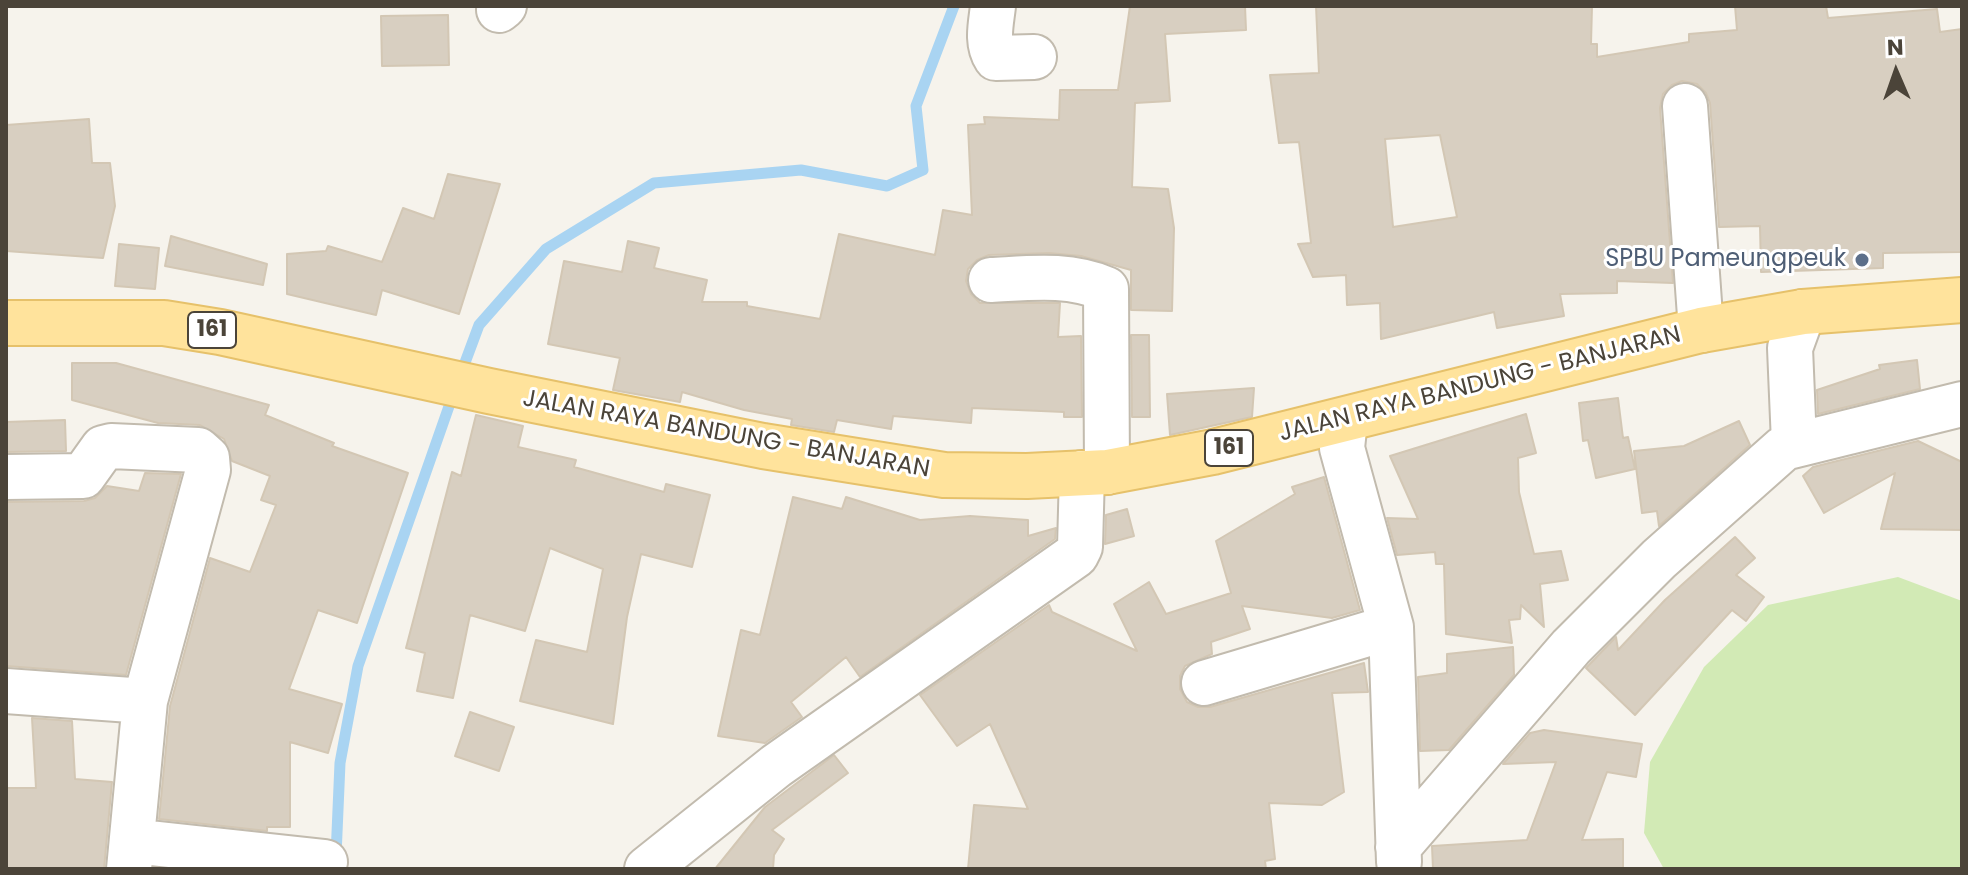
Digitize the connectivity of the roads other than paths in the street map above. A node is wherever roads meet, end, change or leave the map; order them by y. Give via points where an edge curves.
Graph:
1 (993, 6) edge
2 (1034, 57) dead end
3 (1685, 106) dead end
4 (991, 280) dead end
5 (1962, 300) edge
6 (1803, 312) junction
7 (6, 323) edge
8 (1701, 330) junction
9 (1962, 404) edge
10 (1345, 420) junction
11 (1794, 443) junction
12 (1094, 473) junction
13 (6, 477) edge
14 (1391, 627) junction
15 (1204, 683) dead end
16 (6, 691) edge
17 (145, 701) junction
18 (130, 855) edge
19 (1398, 858) edge
20 (325, 862) dead end
21 (647, 869) edge

1 - 2 street via 990,44 996,58
3 - 8 street
4 - 12 street via 1054,276 1106,289
5 - 6 main road, JALAN RAYA BANDUNG - BANJARAN / 161
6 - 8 main road, JALAN RAYA BANDUNG - BANJARAN / 161
6 - 11 street via 1790,348
7 - 12 main road, JALAN RAYA BANDUNG - BANJARAN / 161 via 164,323 220,332 763,446 944,475
8 - 10 main road, JALAN RAYA BANDUNG - BANJARAN / 161
9 - 11 street
10 - 12 main road, JALAN RAYA BANDUNG - BANJARAN / 161 via 1213,452
10 - 14 street via 1342,448
11 - 19 street via 1659,559 1571,647
12 - 21 street via 1076,555 776,766
13 - 17 street via 83,476 103,448 111,446 198,450 207,458
14 - 15 street
14 - 19 street
16 - 17 street
17 - 18 street
18 - 20 street

